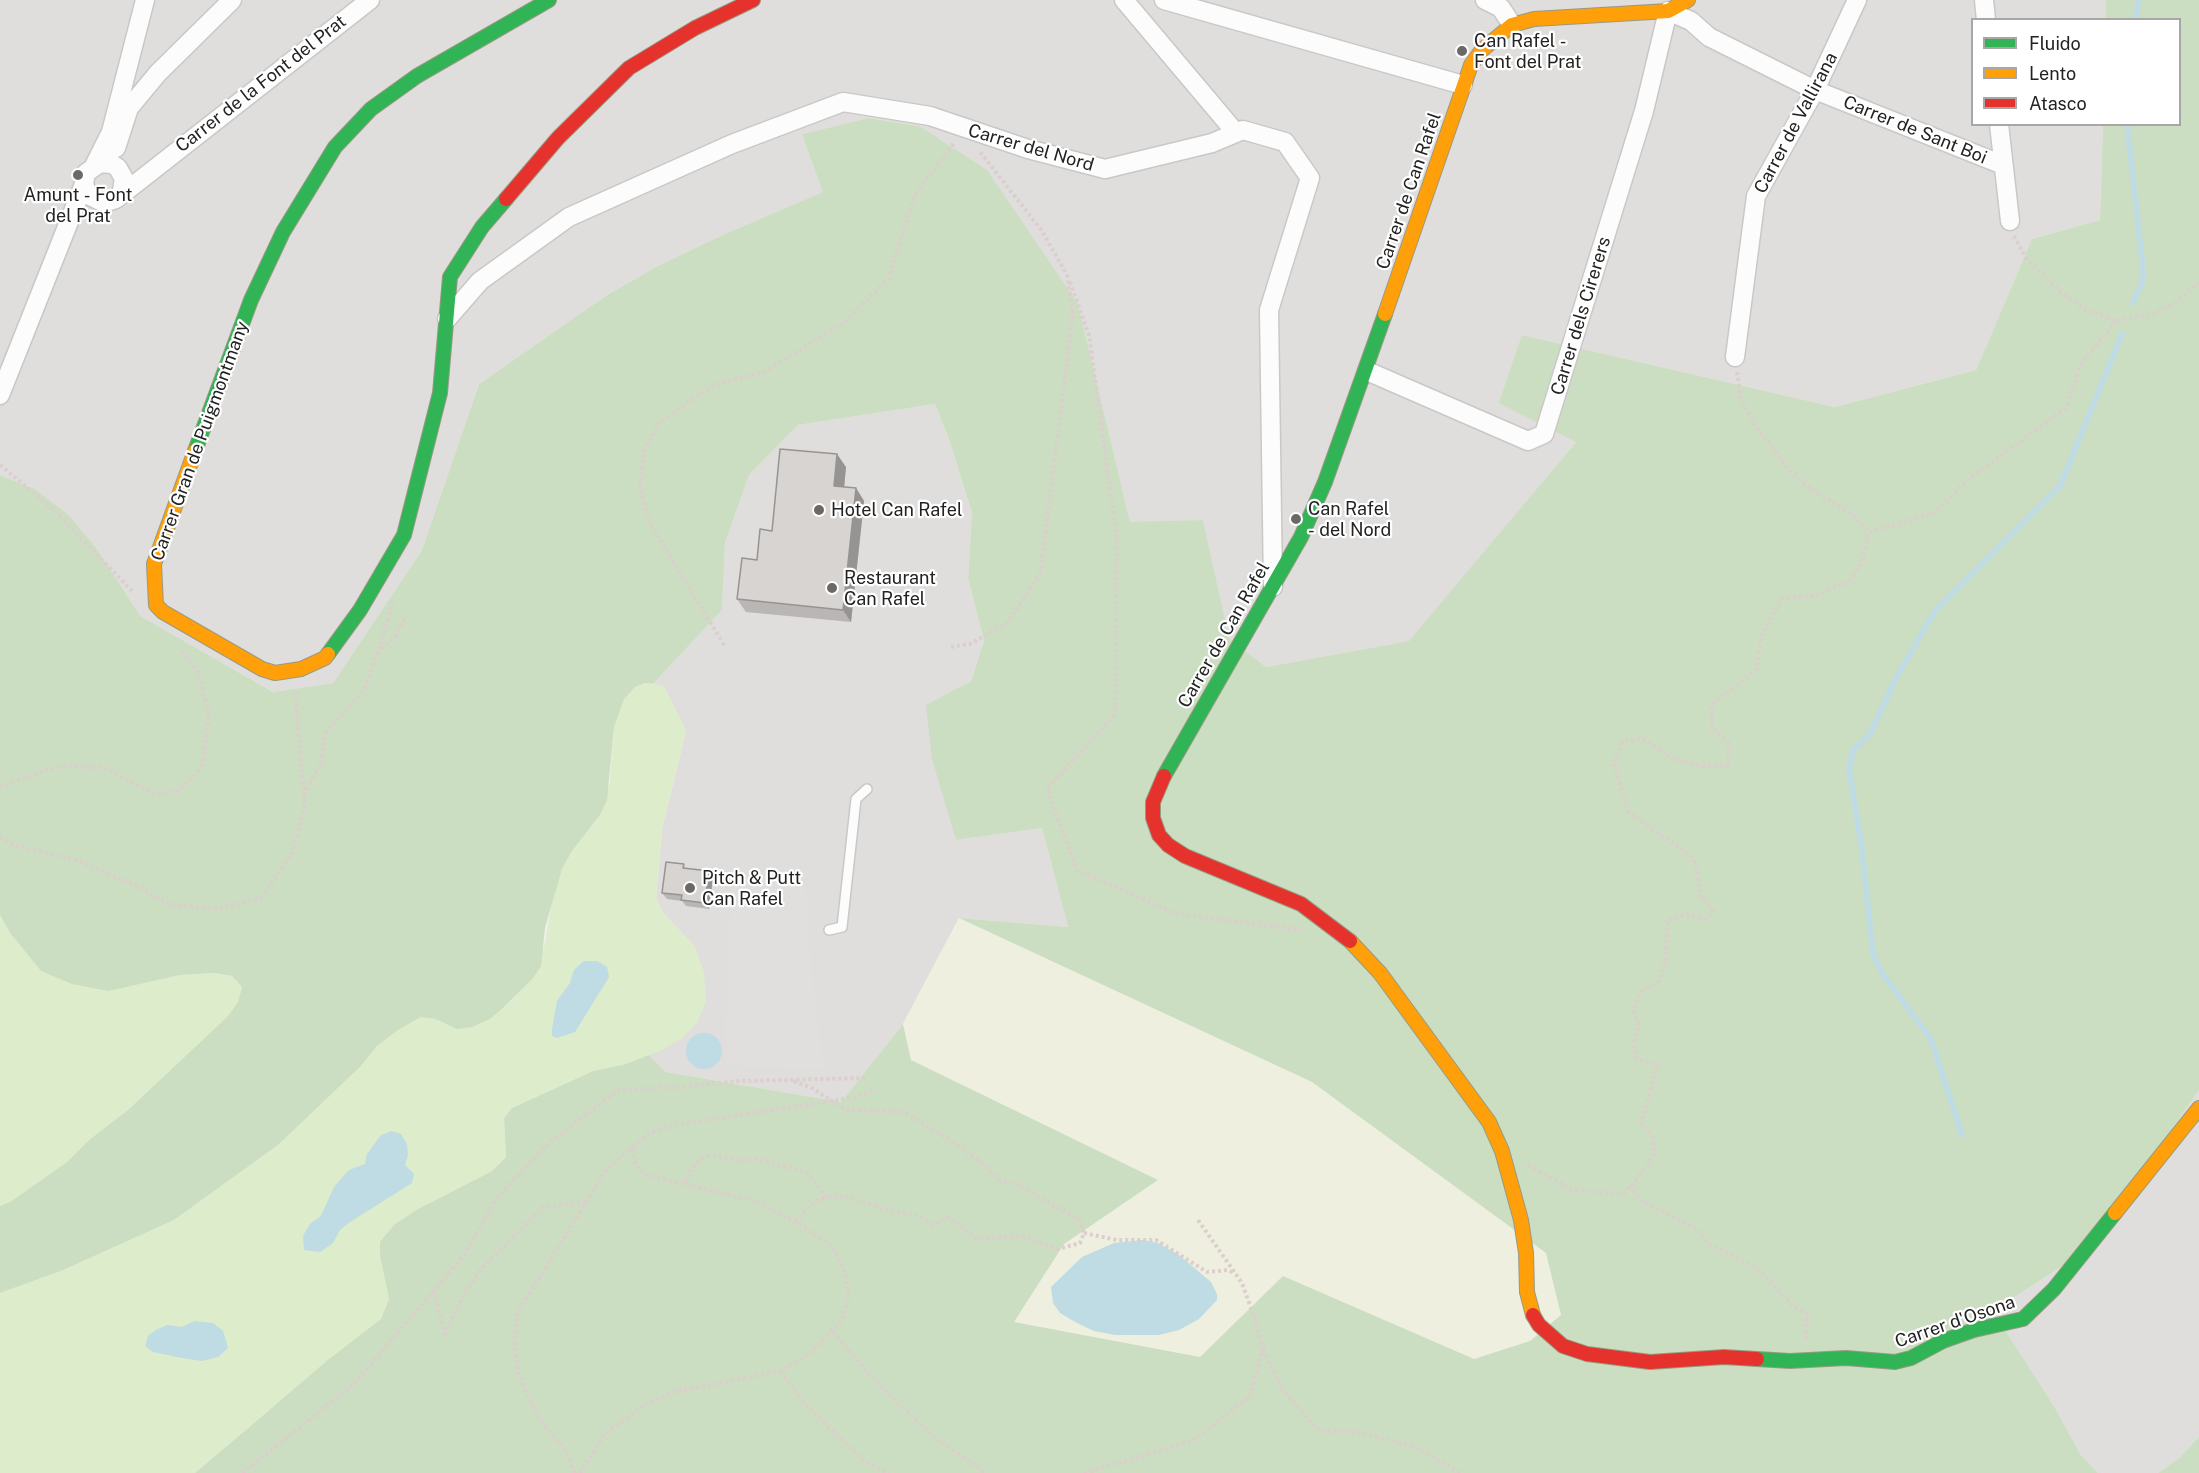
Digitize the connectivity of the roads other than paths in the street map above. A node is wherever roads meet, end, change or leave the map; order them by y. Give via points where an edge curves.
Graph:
1 (145, 0) edge
2 (232, 0) edge
3 (370, 0) edge
4 (549, 0) edge
5 (752, 0) edge
6 (1124, 0) edge
7 (1164, 0) edge
8 (1485, 0) edge
9 (1688, 0) edge
10 (1857, 0) edge
11 (1984, 0) edge
12 (1668, 10) junction
13 (1986, 18) edge
14 (1512, 25) junction
15 (1463, 85) junction
16 (1815, 90) junction
17 (1999, 126) edge
18 (1236, 133) junction
19 (116, 157) junction
20 (2003, 165) junction
21 (94, 166) junction
22 (153, 169) junction
23 (84, 184) junction
24 (112, 199) junction
25 (2010, 221) road end
26 (69, 225) junction
27 (447, 320) junction
28 (1735, 357) road end
29 (1366, 371) junction
30 (0, 395) edge
31 (1273, 587) junction
32 (867, 789) dead end
33 (829, 930) dead end
34 (2199, 1108) edge
35 (1532, 1314) joint

1 - 19 street
2 - 19 street via 158,73 129,108
3 - 22 street, Carrer de la Font del Prat
4 - 27 street, Carrer Gran de Puigmontmany via 417,76 371,109 335,147 283,232 251,300 154,564 156,605 163,612 275,673 325,658 360,610 404,535 441,393
5 - 27 street via 695,28 629,68 558,138 482,226 450,277
6 - 18 street
7 - 15 street
8 - 14 street via 1501,8
9 - 12 street, Carrer de Can Rafel
10 - 16 street, Carrer de Vallirana
11 - 13 street
12 - 14 street, Carrer de Can Rafel via 1533,19
12 - 16 street, Carrer de Sant Boi via 1691,21 1709,37
12 - 29 street, Carrer dels Cirerers via 1641,122 1544,435 1528,441
14 - 15 street, Carrer de Can Rafel via 1482,50
15 - 29 street, Carrer de Can Rafel
16 - 20 street, Carrer de Sant Boi
16 - 28 street, Carrer de Vallirana via 1756,196
17 - 20 street
18 - 27 street, Carrer del Nord via 1212,143 1105,169 930,116 843,102 732,144 569,217 480,281
18 - 31 street, Carrer del Nord via 1243,130 1285,142 1310,178 1269,310
19 - 21 street
19 - 21 street
19 - 22 street
19 - 24 street via 124,184
20 - 25 street
21 - 23 street via 86,173
22 - 24 street, Carrer de la Font del Prat
23 - 24 street via 88,195
23 - 26 street
24 - 26 street, Carrer de la Font del Prat
26 - 30 street
29 - 31 street, Carrer de Can Rafel via 1325,482
31 - 35 street, Carrer de Can Rafel via 1158,787 1153,818 1159,835 1185,856 1301,904 1338,928 1380,974 1470,1094 1502,1151 1521,1220
32 - 33 lane via 856,799 842,927
34 - 35 street, Carrer d'Osona via 2034,1311 2023,1319 1943,1341 1911,1358 1895,1362 1724,1357 1650,1362 1587,1354 1563,1346

